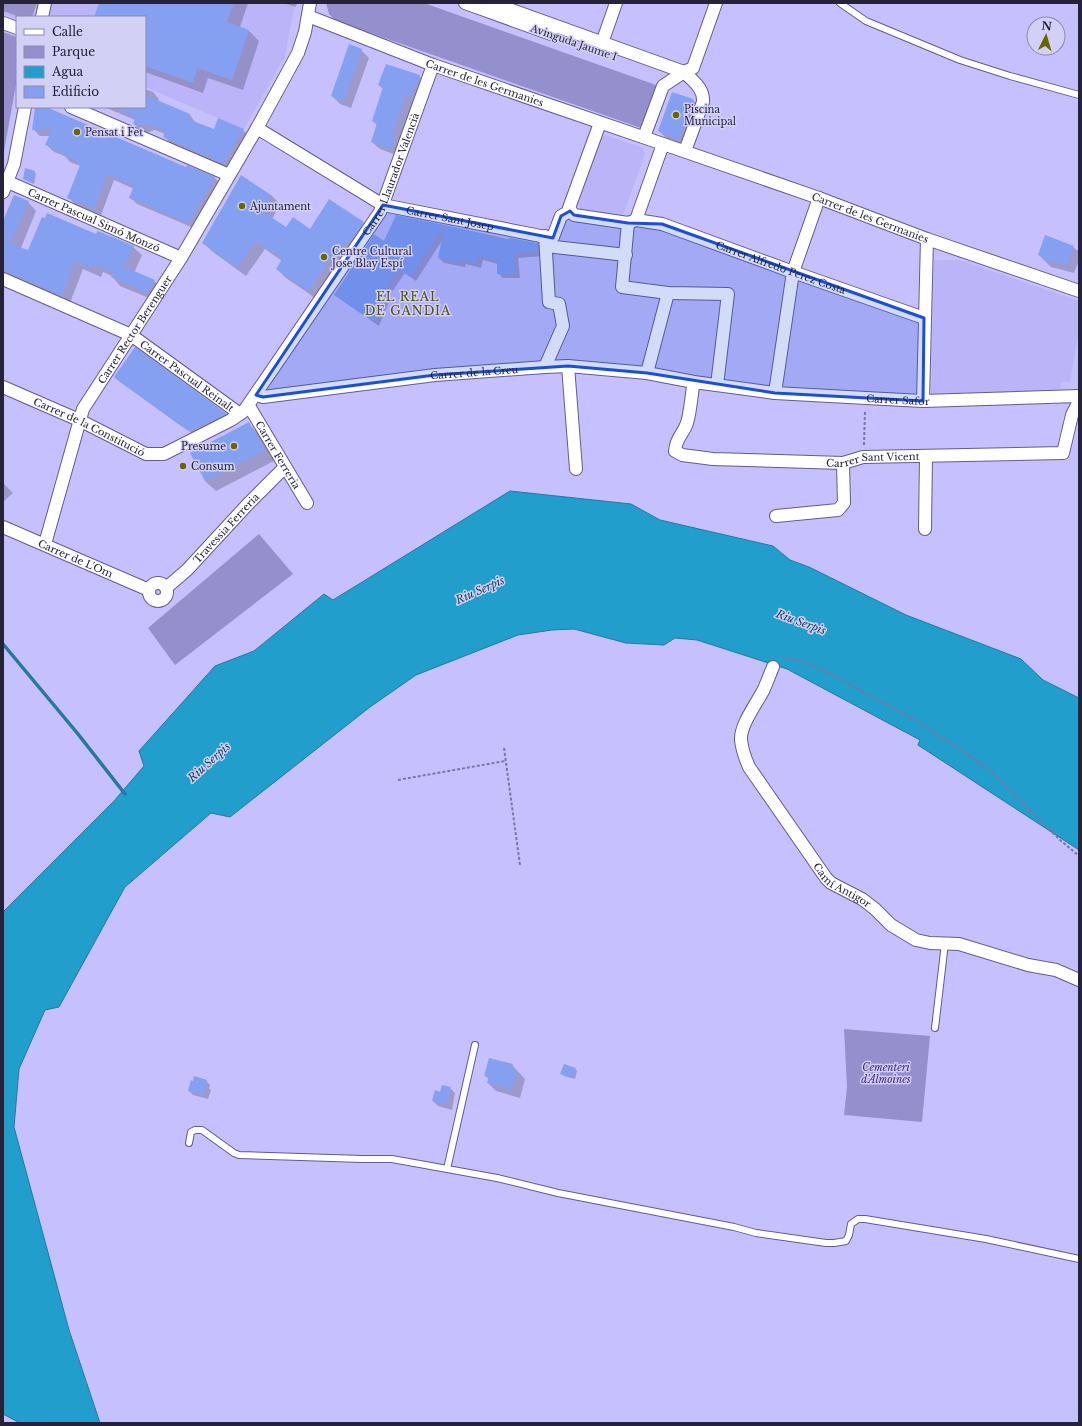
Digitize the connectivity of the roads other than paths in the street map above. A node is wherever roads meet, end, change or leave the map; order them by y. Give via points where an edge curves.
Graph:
1 (45, 3) edge
2 (310, 3) edge
3 (465, 3) edge
4 (492, 3) edge
5 (616, 3) edge
6 (716, 3) edge
7 (840, 3) edge
8 (524, 9) edge
9 (42, 16) edge
10 (308, 16) junction
11 (3, 22) edge
12 (16, 28) edge
13 (602, 43) junction
14 (433, 65) junction
15 (684, 72) junction
16 (1079, 95) edge
17 (25, 108) edge
18 (73, 108) edge
19 (600, 123) junction
20 (257, 128) junction
21 (644, 137) junction
22 (663, 144) junction
23 (685, 151) junction
24 (229, 175) junction
25 (5, 187) edge
26 (819, 198) junction
27 (383, 205) junction
28 (570, 211) junction
29 (632, 222) junction
30 (927, 238) junction
31 (546, 242) junction
32 (626, 255) junction
33 (181, 258) junction
34 (793, 272) junction
35 (3, 279) edge
36 (1079, 291) edge
37 (668, 293) junction
38 (924, 318) junction
39 (131, 335) junction
40 (545, 366) junction
41 (568, 366) junction
42 (647, 373) junction
43 (694, 382) junction
44 (717, 385) junction
45 (3, 387) edge
46 (775, 393) junction
47 (256, 395) junction
48 (923, 401) junction
49 (1078, 403) edge
50 (244, 410) junction
51 (79, 420) junction
52 (926, 456) junction
53 (843, 463) junction
54 (285, 467) junction
55 (576, 469) dead end
56 (307, 503) dead end
57 (776, 516) dead end
58 (3, 527) edge
59 (925, 529) dead end
60 (45, 544) junction
61 (148, 590) joint
62 (773, 666) road end
63 (945, 943) junction
64 (1079, 980) edge
65 (935, 1028) dead end
66 (475, 1045) dead end
67 (189, 1143) dead end
68 (447, 1169) junction
69 (1079, 1259) edge

1 - 9 street
2 - 10 street, Carrer Rector Berenguer
3 - 15 street, Avinguda Jaume I via 666,74
4 - 8 street, Avinguda Jaume I
5 - 13 street
6 - 15 street via 694,68
7 - 16 lane via 866,21 960,60
8 - 13 street, Avinguda Jaume I
10 - 14 street, Carrer de les Germanies
10 - 20 street, Carrer Rector Berenguer via 298,53
11 - 12 street
13 - 15 street, Avinguda Jaume I
14 - 19 street, Carrer de les Germanies
14 - 27 street, Carrer Llaurador Valencià
15 - 21 street via 663,86
15 - 23 street, Avinguda Jaume I via 701,90 703,97
17 - 25 street via 14,164
18 - 24 street
19 - 21 street, Carrer de les Germanies
19 - 28 street
20 - 24 street, Carrer Rector Berenguer
20 - 27 street, Carrer Sant Josep
21 - 22 street, Carrer de les Germanies
22 - 23 street, Carrer de les Germanies
22 - 29 street
23 - 26 street, Carrer de les Germanies
24 - 33 street, Carrer Rector Berenguer
25 - 33 street, Carrer Pascual Simó Monzó
26 - 30 street, Carrer de les Germanies
26 - 34 street
27 - 31 street, Carrer Sant Josep
27 - 47 street, Carrer Llaurador Valencià
28 - 29 street, Carrer Alfredo Perez Costa via 574,215
28 - 31 street via 561,216 553,237
29 - 32 street
29 - 34 street, Carrer Alfredo Perez Costa via 662,224
30 - 36 street, Carrer de les Germanies
30 - 38 street
31 - 32 street, Carrer Sant Josep
31 - 40 street via 548,302 558,304 564,326
32 - 37 street via 622,287
33 - 39 street, Carrer Rector Berenguer
34 - 38 street, Carrer Alfredo Perez Costa
34 - 46 street
35 - 39 street, Carrer Pascual Reinalt
37 - 42 street
37 - 44 street via 728,294
38 - 48 street
39 - 50 street, Carrer Pascual Reinalt
39 - 51 street, Carrer Rector Berenguer via 83,409
40 - 41 street, Carrer de la Creu
40 - 47 street, Carrer de la Creu via 435,375 263,397
41 - 42 street, Carrer de la Creu
41 - 55 street
42 - 43 street, Carrer de la Creu
43 - 44 street, Carrer de la Creu
43 - 53 street, Carrer Sant Vicent via 687,422 675,444 675,451 682,455 714,459
44 - 46 street, Carrer Safor
45 - 51 street, Carrer de la Constitució
46 - 48 street, Carrer Safor
47 - 50 street, Carrer Llaurador Valencià
48 - 49 street, Carrer Safor
49 - 52 street, Carrer Sant Vicent via 1072,415 1063,453
50 - 51 street, Carrer de la Constitució via 231,420 164,454 146,454
50 - 54 street, Carrer Ferreria
51 - 60 street, Carrer Rector Berenguer
52 - 53 street, Carrer Sant Vicent via 864,458
52 - 59 street
53 - 57 street via 844,503 838,510
54 - 56 street, Carrer Ferreria
54 - 61 street, Travessia Ferreria via 187,570 166,588 160,583 153,584
58 - 60 street, Carrer de L'Om
60 - 61 street, Carrer de L'Om
62 - 63 street, Camí Antigor via 742,734 743,753 749,767 831,883 862,900 908,936 922,941
63 - 64 street, Camí Antigor via 959,944 1028,966 1056,970
63 - 65 lane
66 - 68 lane
67 - 68 lane via 191,1132 198,1129 240,1155 392,1159
68 - 69 lane via 767,1235 840,1243 848,1238 851,1224 865,1219 986,1239

